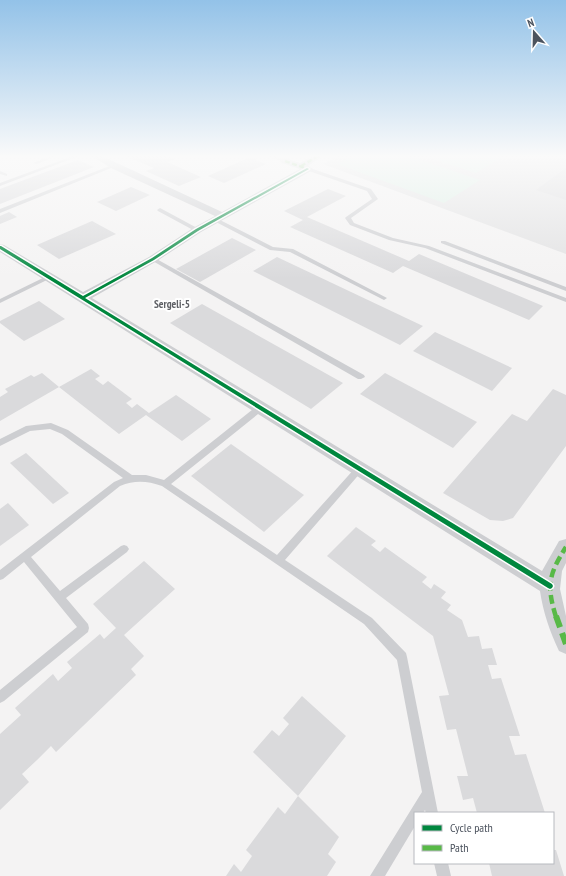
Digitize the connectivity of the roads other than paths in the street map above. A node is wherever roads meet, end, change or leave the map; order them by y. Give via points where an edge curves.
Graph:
1 (36, 197) edge
2 (176, 197) edge
3 (255, 197) edge
4 (374, 197) edge
5 (160, 210) dead end
6 (0, 211) edge
7 (219, 218) junction
8 (197, 230) junction
9 (443, 242) dead end
10 (0, 247) edge
11 (153, 260) junction
12 (49, 277) junction
13 (566, 289) edge
14 (82, 298) junction
15 (384, 298) dead end
16 (566, 300) edge
17 (0, 301) edge
18 (361, 377) dead end
19 (260, 408) junction
20 (0, 443) edge
21 (359, 469) junction
22 (129, 478) junction
23 (165, 484) junction
24 (566, 547) edge
25 (124, 549) dead end
26 (25, 556) junction
27 (278, 561) junction
28 (0, 576) edge
29 (550, 586) junction
30 (59, 597) junction
31 (566, 644) edge
32 (0, 697) edge
33 (428, 793) junction
34 (416, 812) edge
35 (432, 812) edge
36 (414, 816) edge
37 (441, 864) edge
38 (377, 876) edge
39 (444, 876) edge

1 - 6 lane
2 - 7 street
3 - 7 street
4 - 16 lane via 375,199 348,218 352,224 391,239 427,246
5 - 8 lane
7 - 8 street
7 - 15 lane via 272,249 290,250
8 - 11 street
9 - 13 lane
10 - 12 street
11 - 14 street
11 - 18 lane
12 - 14 street
12 - 17 lane
14 - 19 street
19 - 21 street
19 - 23 lane
20 - 22 lane via 29,428 51,426 65,432
21 - 27 lane
21 - 29 street
22 - 23 lane via 145,477
22 - 26 lane via 117,484
23 - 27 lane
24 - 29 street via 552,572
25 - 30 lane
26 - 28 lane
26 - 30 lane
27 - 33 lane via 368,621 402,657
29 - 31 street via 557,620
30 - 32 lane via 84,628
33 - 34 lane
33 - 35 lane
36 - 38 lane
37 - 39 lane

